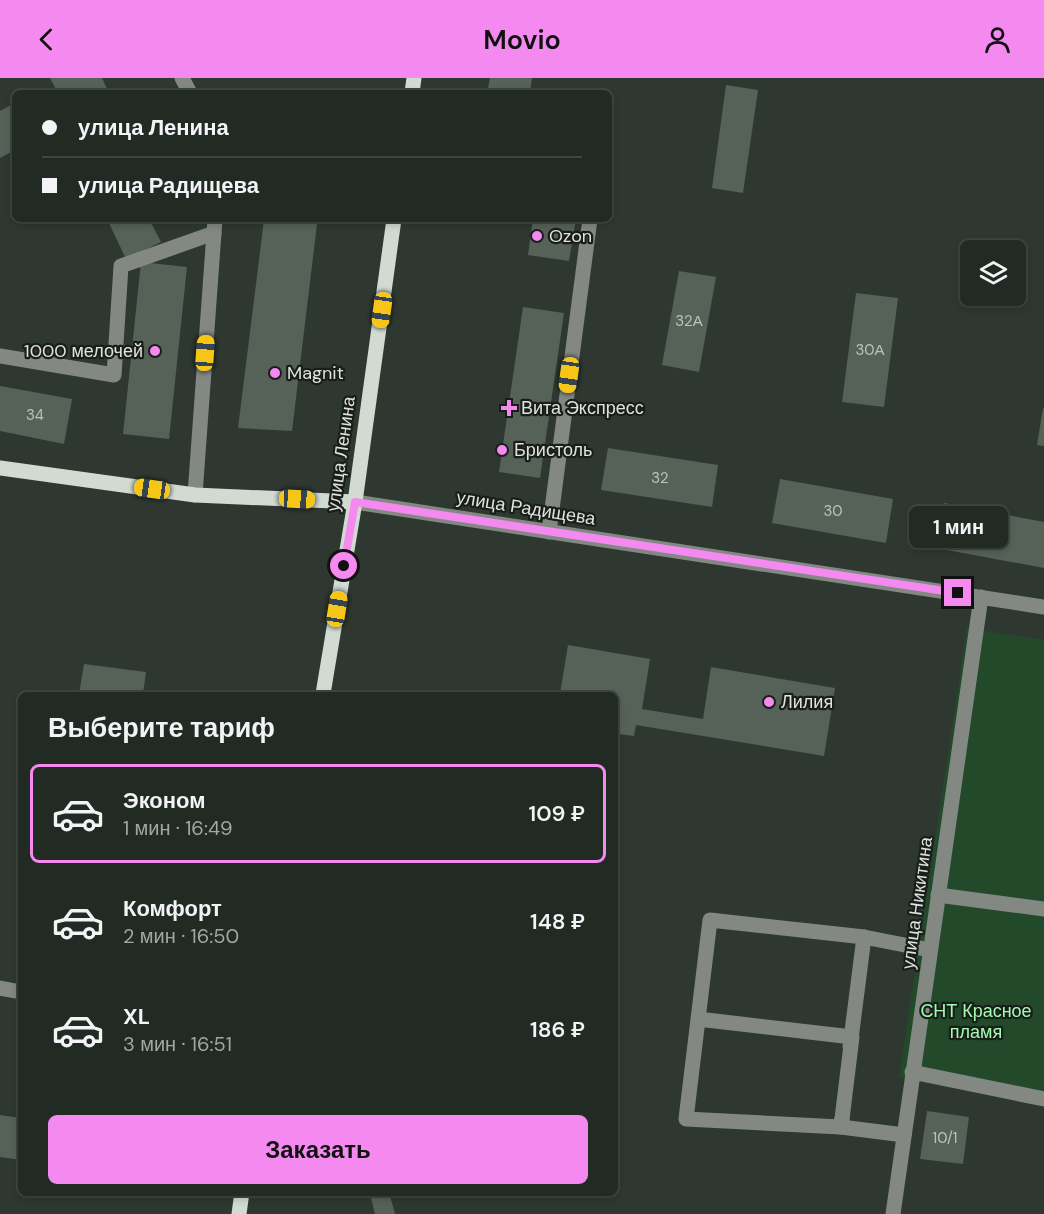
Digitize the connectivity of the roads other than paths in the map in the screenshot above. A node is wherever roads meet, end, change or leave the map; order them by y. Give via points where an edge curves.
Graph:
1 (394, 222) edge
2 (590, 222) edge
3 (214, 226) edge
4 (0, 356) edge
5 (0, 468) edge
6 (195, 495) junction
7 (355, 502) junction
8 (549, 532) junction
9 (981, 597) junction
10 (1044, 606) edge
11 (323, 692) edge
12 (938, 895) junction
13 (1044, 909) edge
14 (864, 938) junction
15 (930, 950) junction
16 (0, 988) edge
17 (18, 991) edge
18 (698, 1019) junction
19 (852, 1037) junction
20 (912, 1072) junction
21 (1044, 1099) edge
22 (841, 1127) junction
23 (904, 1135) junction
24 (241, 1196) edge
25 (239, 1214) edge
26 (893, 1214) edge

1 - 7 main road, улица Ленина
2 - 8 street
3 - 4 street via 121,266 114,375
3 - 6 street
5 - 6 main road, улица Радищева
6 - 7 main road, улица Радищева
7 - 8 street, улица Радищева
7 - 11 main road, улица Ленина
8 - 9 street, улица Радищева
9 - 10 street, улица Радищева
9 - 12 street, улица Никитина
12 - 13 street
12 - 15 street, улица Никитина
14 - 15 street
14 - 18 street via 710,920
14 - 19 street
15 - 20 street, улица Никитина
16 - 17 street
18 - 19 street
18 - 22 street via 686,1119
19 - 22 street
20 - 21 street
20 - 23 street, улица Никитина
22 - 23 street
23 - 26 street, улица Никитина
24 - 25 main road

